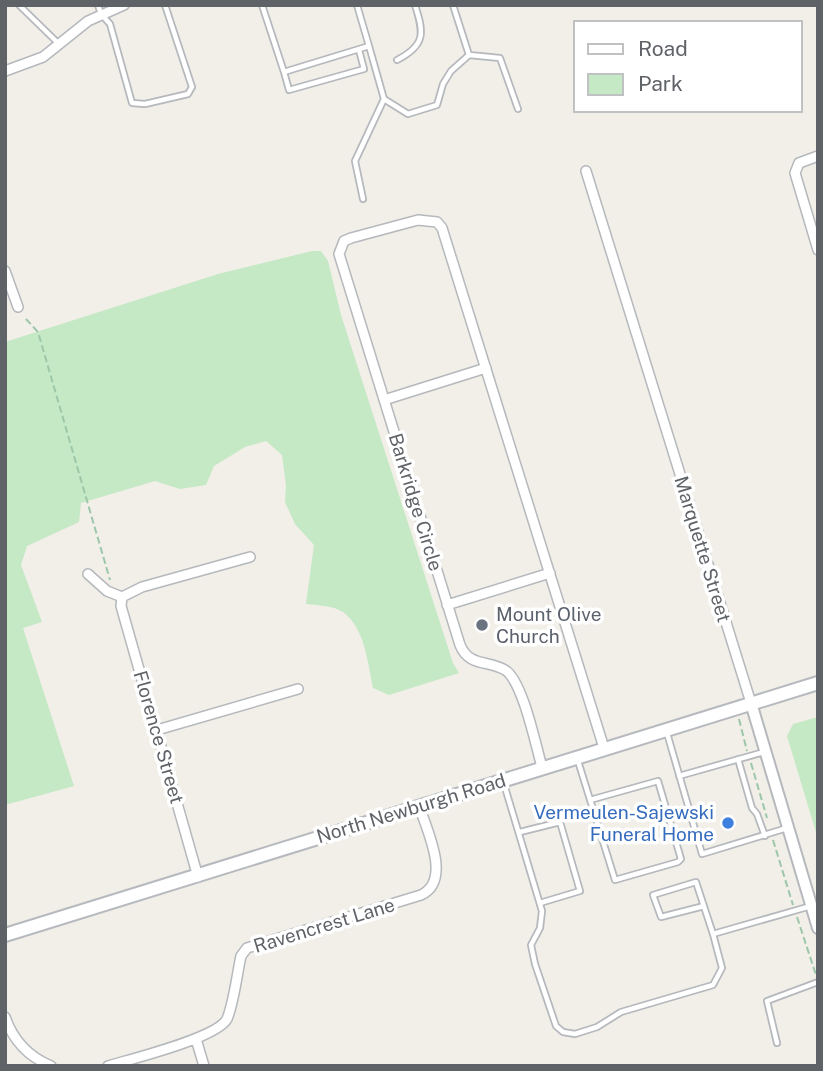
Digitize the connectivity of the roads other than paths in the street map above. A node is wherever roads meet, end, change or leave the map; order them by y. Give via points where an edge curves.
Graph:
1 (19, 5) edge
2 (124, 5) edge
3 (165, 5) edge
4 (262, 5) edge
5 (357, 5) edge
6 (415, 5) edge
7 (453, 5) edge
8 (100, 10) edge
9 (60, 45) junction
10 (369, 46) junction
11 (359, 50) junction
12 (469, 55) junction
13 (397, 61) dead end
14 (5, 71) edge
15 (284, 72) junction
16 (384, 99) junction
17 (518, 109) dead end
18 (818, 156) edge
19 (586, 171) dead end
20 (363, 199) dead end
21 (818, 250) edge
22 (5, 271) edge
23 (8, 286) edge
24 (18, 307) dead end
25 (486, 368) junction
26 (384, 400) junction
27 (250, 557) dead end
28 (88, 573) dead end
29 (550, 573) junction
30 (118, 595) junction
31 (447, 605) junction
32 (818, 682) edge
33 (298, 689) dead end
34 (751, 703) junction
35 (666, 729) junction
36 (157, 730) junction
37 (604, 748) junction
38 (765, 752) junction
39 (577, 757) junction
40 (738, 759) junction
41 (542, 767) junction
42 (679, 776) junction
43 (503, 780) junction
44 (590, 800) junction
45 (419, 806) junction
46 (788, 827) junction
47 (520, 832) junction
48 (765, 836) junction
49 (198, 877) junction
50 (540, 903) junction
51 (704, 906) junction
52 (811, 906) junction
53 (818, 928) edge
54 (713, 934) junction
55 (5, 935) edge
56 (818, 982) edge
57 (5, 1017) edge
58 (196, 1039) junction
59 (777, 1043) dead end
60 (51, 1066) edge
61 (108, 1066) edge
62 (204, 1066) edge

1 - 9 lane
2 - 8 street
3 - 8 lane via 192,87 188,94 145,104 132,103 110,24
4 - 15 lane
5 - 10 lane
6 - 13 lane via 422,36 418,45
7 - 12 lane
8 - 9 street
9 - 14 street via 43,57
10 - 11 lane
10 - 16 lane
11 - 15 lane
11 - 15 lane via 364,69 289,90
12 - 16 lane via 443,83 437,105 408,114
12 - 17 lane via 500,58
16 - 20 lane via 355,161
18 - 21 street via 796,166
19 - 34 street, Marquette Street
22 - 23 street
23 - 24 street
25 - 26 street
25 - 26 street, Barkridge Circle via 442,228 436,222 418,220 351,238 344,241 339,254
25 - 29 street, Barkridge Circle
26 - 31 street, Barkridge Circle
27 - 30 street
28 - 30 street via 107,592
29 - 31 street
29 - 37 street, Barkridge Circle
30 - 36 street, Florence Street
31 - 41 street, Barkridge Circle via 463,652 475,662 506,670 513,679
32 - 34 main road, North Newburgh Road
33 - 36 street
34 - 35 main road, North Newburgh Road
34 - 38 street, Marquette Street
35 - 37 main road, North Newburgh Road
35 - 42 lane
36 - 49 street, Florence Street
37 - 39 main road, North Newburgh Road
38 - 40 lane
38 - 46 street, Marquette Street
39 - 41 main road, North Newburgh Road
39 - 44 lane
40 - 42 lane
40 - 48 lane
41 - 43 main road, North Newburgh Road
42 - 48 lane via 702,854
43 - 45 main road, North Newburgh Road
43 - 47 lane
44 - 44 lane via 615,880 681,859 658,780
45 - 49 main road, North Newburgh Road
45 - 58 street, Ravencrest Lane via 438,874 431,889 247,948 241,956 226,1020 217,1030
46 - 48 lane
46 - 52 street, Marquette Street
47 - 50 lane
47 - 50 lane via 560,822 580,891
49 - 55 main road, North Newburgh Road
50 - 54 lane via 540,928 531,945 556,1026 575,1034 621,1012 713,985 722,968
51 - 51 lane via 696,882 653,895 660,917
51 - 54 lane
52 - 53 street, Marquette Street
52 - 54 lane
56 - 59 lane via 767,1001
57 - 60 street via 24,1049
58 - 61 street, Ravencrest Lane
58 - 62 street

